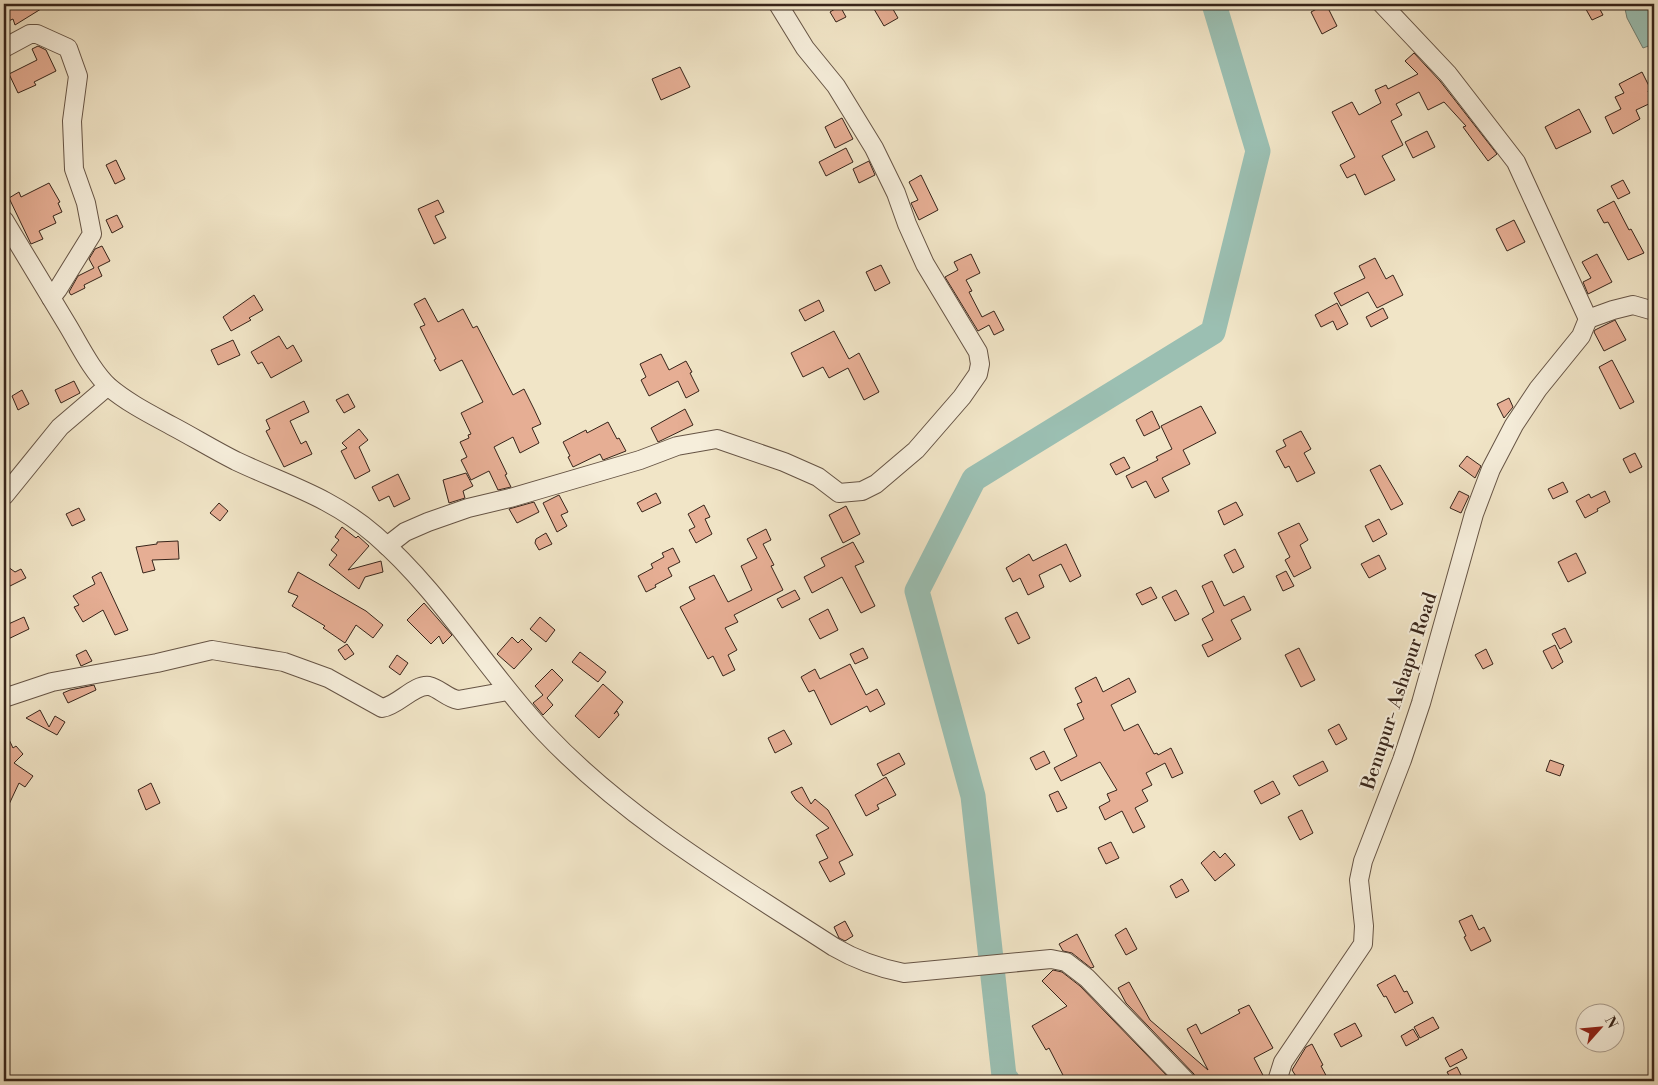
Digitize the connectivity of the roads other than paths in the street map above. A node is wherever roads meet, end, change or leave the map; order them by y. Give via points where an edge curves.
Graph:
1 (778, 4) edge
2 (1382, 4) edge
3 (4, 48) edge
4 (4, 220) edge
5 (51, 298) junction
6 (1654, 311) edge
7 (1588, 320) junction
8 (108, 386) junction
9 (4, 496) edge
10 (387, 546) junction
11 (508, 692) junction
12 (4, 698) edge
13 (1186, 1081) edge
14 (1277, 1081) edge

1 - 10 street via 805,48 836,86 874,148 925,264 978,352 978,374 962,397 909,456 862,492 839,492 818,477 784,462 717,439 677,446 468,508 405,532
2 - 7 street via 1448,74 1516,162
3 - 5 street via 36,34 68,48 78,76 72,122 74,169 92,234
4 - 5 street
5 - 8 street
6 - 7 street via 1634,305
7 - 14 street, Benupur- Ashapur Road via 1581,336 1514,425 1490,468 1421,703 1363,861 1359,880 1363,944 1283,1062
8 - 9 street via 60,427
8 - 10 street via 132,405 237,461 323,499 352,516
10 - 11 street via 438,601
11 - 12 street via 458,700 432,686 424,686 382,708 328,678 284,662 212,650 52,682
11 - 13 street via 564,752 672,841 853,958 904,973 1051,959 1066,962 1087,978

